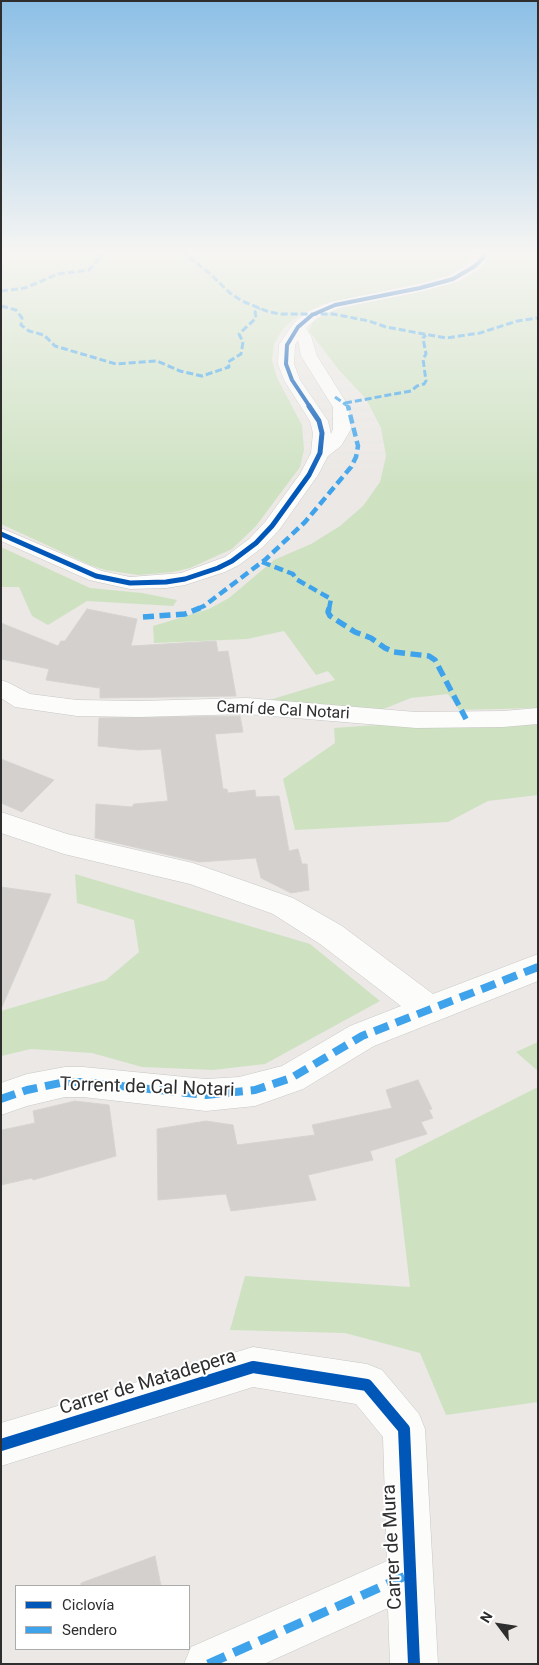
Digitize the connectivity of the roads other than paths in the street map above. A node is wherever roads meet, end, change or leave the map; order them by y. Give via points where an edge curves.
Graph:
1 (297, 329) edge
2 (299, 329) edge
3 (286, 364) junction
4 (328, 385) junction
5 (320, 453) junction
6 (1, 534) edge
7 (1, 688) edge
8 (538, 716) edge
9 (1, 822) edge
10 (538, 967) edge
11 (429, 1009) junction
12 (1, 1099) edge
13 (404, 1430) joint
14 (1, 1446) edge
15 (410, 1574) junction
16 (208, 1664) edge
17 (414, 1664) edge

1 - 3 street via 287,345
2 - 4 street via 309,356
3 - 4 street via 292,373
3 - 5 street via 292,380 319,421 322,433
4 - 5 street via 341,407 342,429 335,442
5 - 6 street via 309,475 256,543 225,564 185,579 148,583 112,580 82,571
7 - 8 street, Camí de Cal Notari via 24,701 78,708 248,706 416,720
9 - 11 street via 64,844 193,874 282,906 330,935
10 - 11 street, Torrent de Cal Notari
11 - 12 street, Torrent de Cal Notari via 362,1036 291,1078 255,1090 206,1094 65,1082
13 - 14 street, Carrer de Matadepera via 367,1385 253,1367
13 - 15 street, Carrer de Mura
15 - 16 street
15 - 17 street, Carrer de Mura

